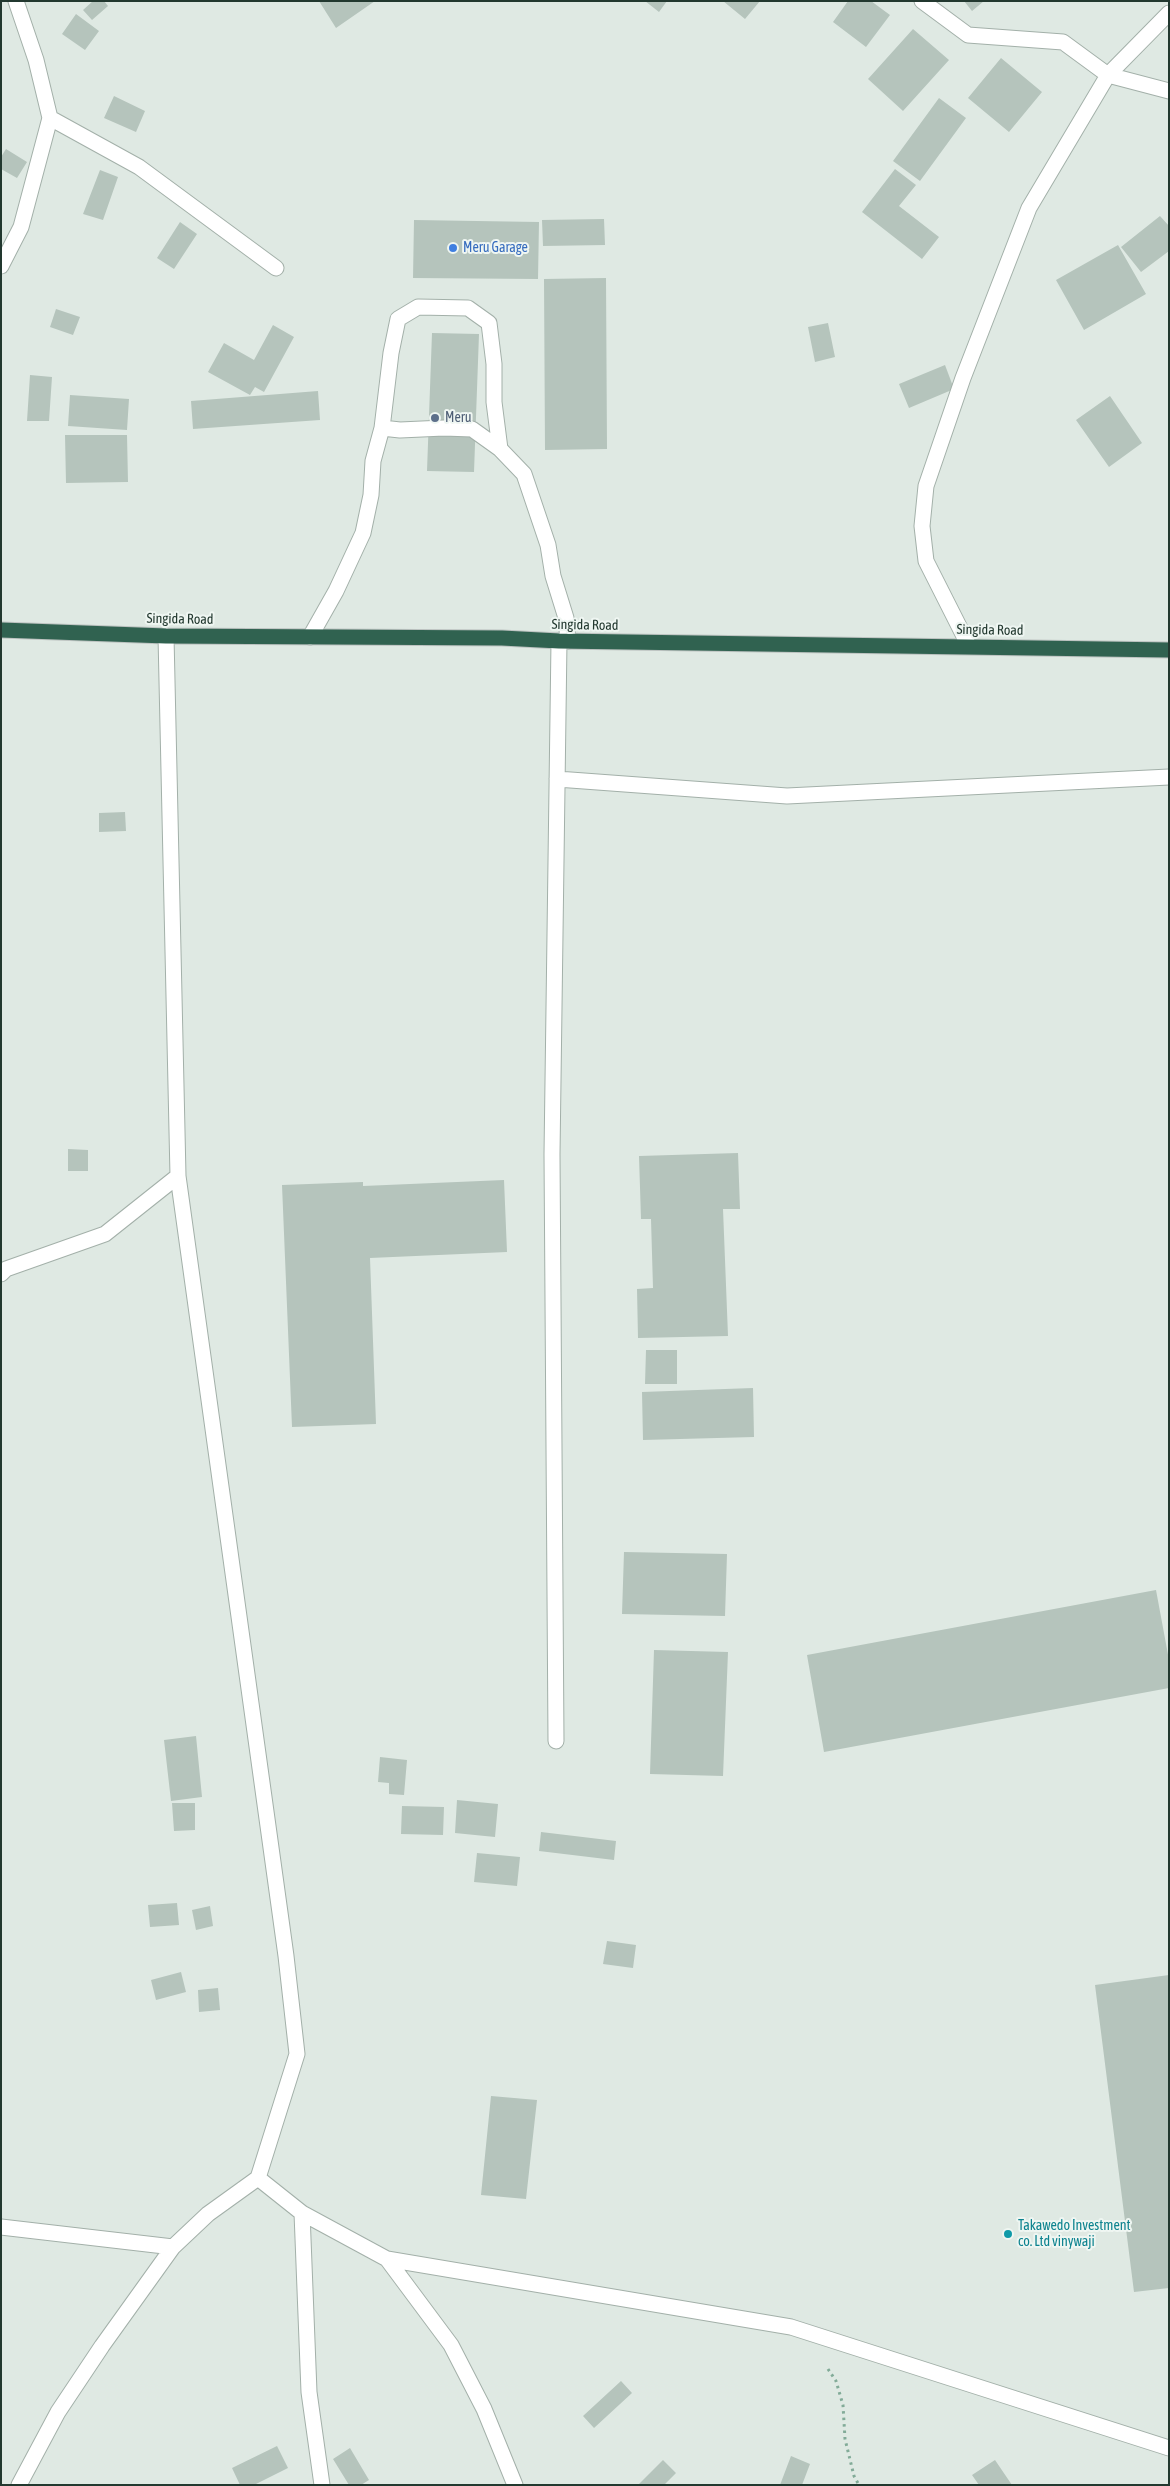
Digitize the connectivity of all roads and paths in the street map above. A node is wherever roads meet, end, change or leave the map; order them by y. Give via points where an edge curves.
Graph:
1 (16, 1) edge
2 (922, 1) edge
3 (1169, 13) edge
4 (1108, 75) junction
5 (1169, 91) edge
6 (50, 118) junction
7 (1, 266) edge
8 (276, 268) dead end
9 (382, 428) junction
10 (500, 449) junction
11 (1, 630) edge
12 (166, 636) junction
13 (310, 637) junction
14 (563, 641) junction
15 (969, 646) junction
16 (1169, 650) edge
17 (1169, 777) edge
18 (557, 779) junction
19 (178, 1176) junction
20 (1, 1274) edge
21 (556, 1741) dead end
22 (258, 2178) junction
23 (302, 2213) junction
24 (1, 2227) edge
25 (172, 2247) junction
26 (387, 2259) junction
27 (827, 2368) dead end
28 (1169, 2448) edge
29 (19, 2485) edge
30 (322, 2485) edge
31 (515, 2485) edge
32 (859, 2485) edge

1 - 6 street via 36,60
2 - 4 street via 968,35 1063,42
3 - 4 street
4 - 5 street
4 - 15 street via 1029,208 963,378 926,486 922,526 926,561
6 - 7 street via 21,226
6 - 8 street via 139,167
9 - 10 street via 472,429
9 - 10 street via 398,320 418,307 468,308 489,323
9 - 13 street via 363,533
10 - 14 street via 524,474 538,512 566,618
11 - 12 highway, Singida Road
12 - 13 highway, Singida Road
12 - 19 street
13 - 14 highway, Singida Road
14 - 15 highway, Singida Road
14 - 18 street
15 - 16 highway, Singida Road
17 - 18 street via 787,796
18 - 21 street via 552,1154
19 - 20 street via 105,1234 6,1269
19 - 22 street via 286,1956 296,2054
22 - 23 street
22 - 25 street via 208,2214
23 - 26 street
23 - 30 street via 309,2392
24 - 25 street
25 - 29 street via 58,2412
26 - 28 street via 791,2327
26 - 31 street via 451,2345 484,2409
27 - 32 path via 836,2381 845,2439

